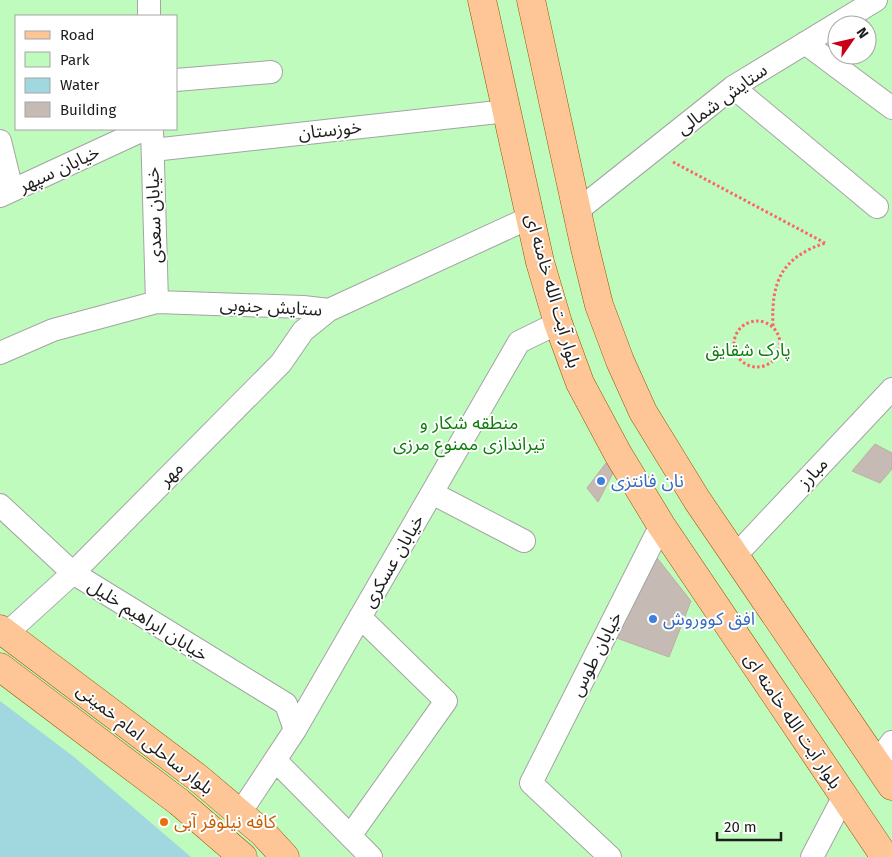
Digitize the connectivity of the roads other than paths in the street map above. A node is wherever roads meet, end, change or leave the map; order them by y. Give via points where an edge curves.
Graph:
1 (148, 0) edge
2 (482, 0) edge
3 (531, 0) edge
4 (876, 0) edge
5 (149, 15) edge
6 (805, 43) junction
7 (271, 72) dead end
8 (178, 80) edge
9 (733, 87) junction
10 (892, 108) edge
11 (507, 111) junction
12 (143, 130) edge
13 (152, 140) edge
14 (0, 141) edge
15 (6, 193) edge
16 (877, 207) dead end
17 (576, 211) junction
18 (530, 217) junction
19 (157, 302) junction
20 (329, 310) junction
21 (558, 323) junction
22 (0, 353) edge
23 (892, 389) edge
24 (432, 493) junction
25 (0, 505) edge
26 (661, 525) junction
27 (524, 541) dead end
28 (734, 556) junction
29 (73, 573) junction
30 (360, 617) junction
31 (3, 631) edge
32 (0, 666) edge
33 (295, 730) junction
34 (892, 742) edge
35 (275, 760) junction
36 (876, 763) junction
37 (892, 786) edge
38 (844, 796) junction
39 (240, 814) junction
40 (350, 836) junction
41 (243, 857) edge
42 (285, 857) edge
43 (371, 857) edge
44 (610, 857) edge
45 (812, 857) edge
46 (885, 857) edge

1 - 5 street
2 - 11 main road, بلوار آیت الله خامنه ای
3 - 17 main road
4 - 6 street, ستایش شمالی
6 - 9 street, ستایش شمالی
6 - 10 street
7 - 8 street
9 - 16 street
9 - 17 street, ستایش شمالی
11 - 13 street, خوزستان
11 - 18 main road, بلوار آیت الله خامنه ای
12 - 15 street, خیابان سپهر
13 - 19 street, خیابان سعدی
14 - 15 street
17 - 28 main road via 599,305 620,361 648,420
18 - 20 street, ستایش جنوبی
18 - 21 main road, بلوار آیت الله خامنه ای
19 - 20 street, ستایش جنوبی
19 - 22 street, ستایش جنوبی via 53,330
20 - 29 street, مهر via 303,331 281,363
21 - 24 street, خیابان عسکری via 519,342
21 - 26 main road, بلوار آیت الله خامنه ای via 580,382
23 - 28 street, مبارز
24 - 27 street
24 - 30 street, خیابان عسکری
25 - 29 street, خیابان ابراهیم خلیل
26 - 38 main road, بلوار آیت الله خامنه ای
26 - 44 street, خیابان طوس via 531,783
28 - 36 main road
29 - 31 street, مهر
29 - 33 street, خیابان ابراهیم خلیل via 286,704
30 - 33 street, خیابان عسکری
30 - 40 street via 446,701
31 - 39 main road, بلوار ساحلی امام خمینی via 198,778
32 - 41 main road, بلوار ساحلی امام خمینی via 179,802
33 - 35 street, خیابان عسکری
34 - 36 street
35 - 39 street, خیابان عسکری
35 - 40 street
36 - 37 main road
38 - 45 street
38 - 46 main road, بلوار آیت الله خامنه ای
39 - 42 main road, بلوار ساحلی امام خمینی
40 - 43 street

